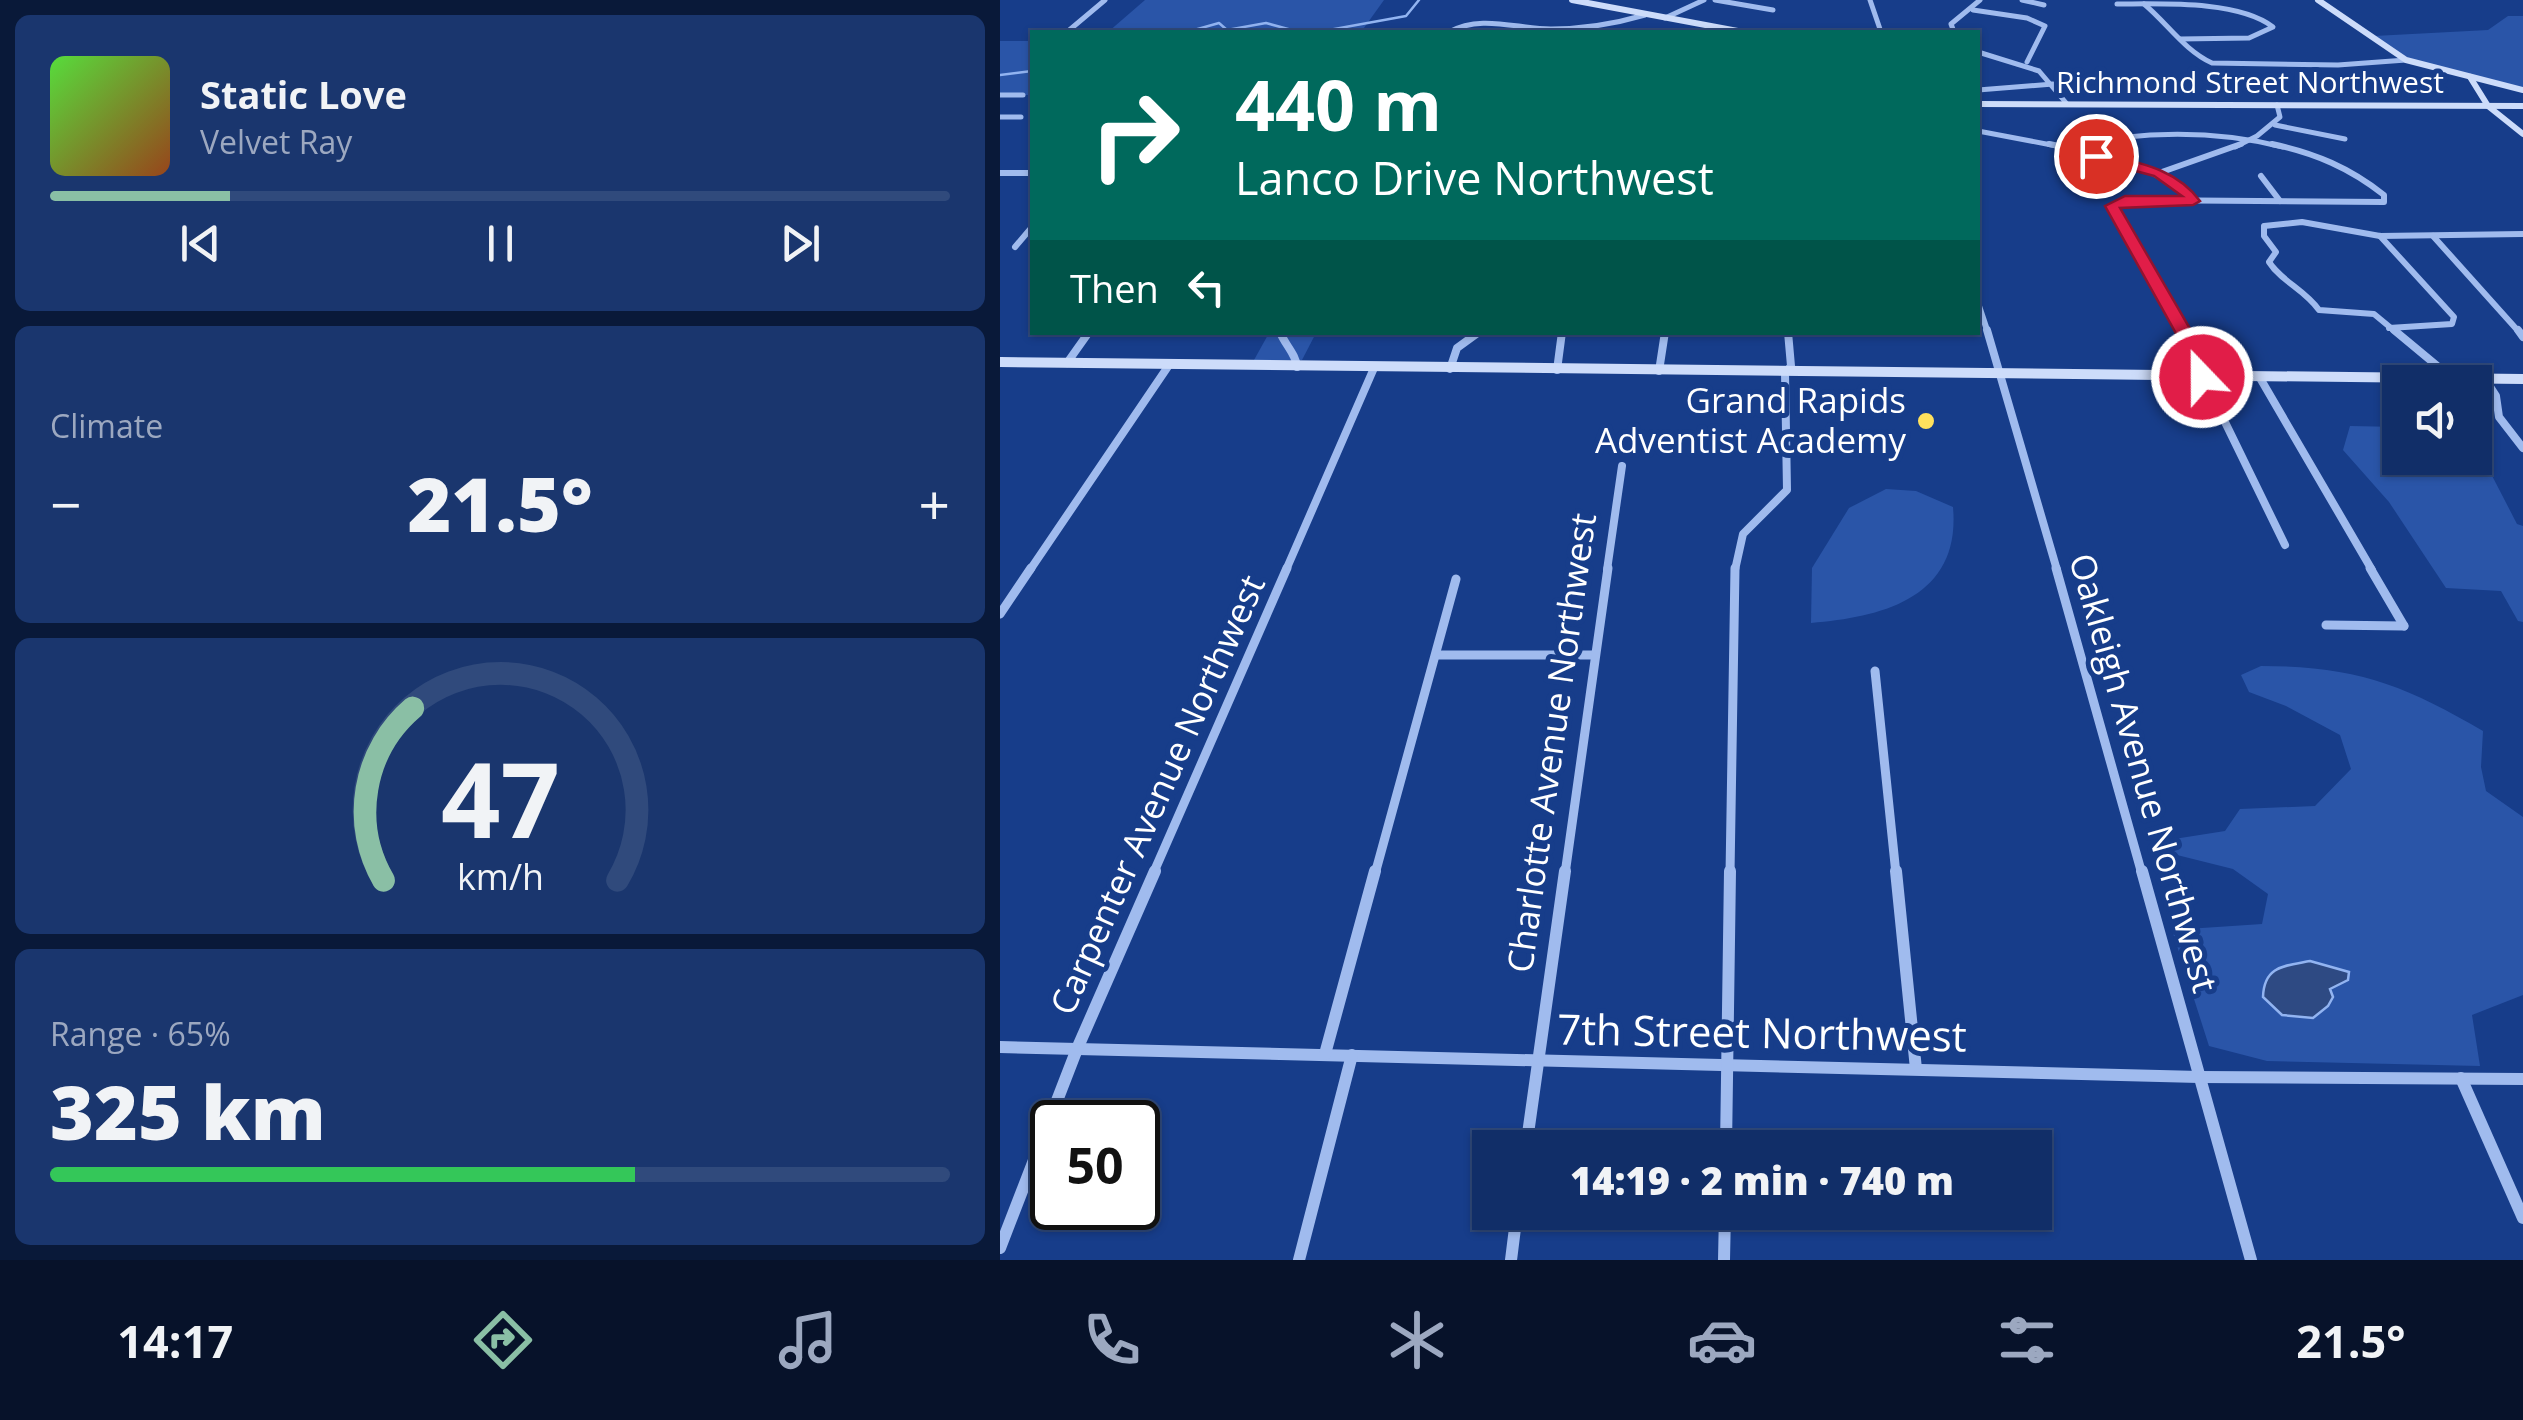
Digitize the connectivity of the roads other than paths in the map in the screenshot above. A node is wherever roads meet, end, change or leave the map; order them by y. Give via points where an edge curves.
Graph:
1 (1105, 0) edge
2 (1572, 0) edge
3 (1704, 0) edge
4 (1715, 0) edge
5 (1870, 0) edge
6 (1980, 0) edge
7 (2022, 0) edge
8 (2318, 0) edge
9 (2117, 4) dead end
10 (2144, 4) junction
11 (2044, 5) dead end
12 (1773, 10) dead end
13 (1973, 10) junction
14 (1645, 15) junction
15 (1665, 18) junction
16 (1069, 30) edge
17 (1453, 30) edge
18 (1568, 30) edge
19 (1732, 30) edge
20 (1880, 30) edge
21 (1954, 30) edge
22 (2180, 39) junction
23 (1980, 52) edge
24 (2406, 60) junction
25 (2028, 62) junction
26 (2470, 77) junction
27 (2055, 87) junction
28 (1980, 90) edge
29 (2523, 90) edge
30 (1000, 96) edge
31 (1022, 96) dead end
32 (1980, 104) edge
33 (2062, 104) junction
34 (2277, 105) junction
35 (2488, 106) junction
36 (2523, 106) edge
37 (1000, 117) edge
38 (1021, 117) dead end
39 (2274, 125) junction
40 (1980, 130) edge
41 (2523, 134) edge
42 (2345, 140) dead end
43 (2250, 141) junction
44 (2063, 149) junction
45 (1000, 173) edge
46 (1030, 173) edge
47 (2159, 173) junction
48 (2262, 176) dead end
49 (2193, 201) junction
50 (2280, 202) junction
51 (1030, 229) edge
52 (2523, 234) edge
53 (2380, 236) junction
54 (2433, 236) junction
55 (1015, 246) dead end
56 (1980, 309) edge
57 (2389, 328) junction
58 (1087, 335) edge
59 (1281, 335) edge
60 (1474, 335) edge
61 (1562, 335) edge
62 (1665, 335) edge
63 (1788, 335) edge
64 (2523, 337) edge
65 (1000, 362) edge
66 (1067, 363) junction
67 (1169, 365) junction
68 (2439, 365) edge
69 (1296, 366) junction
70 (1374, 368) junction
71 (1450, 369) junction
72 (1556, 370) junction
73 (1659, 371) junction
74 (1786, 373) junction
75 (2002, 376) junction
76 (2206, 377) junction
77 (2260, 378) junction
78 (2382, 379) edge
79 (2492, 379) edge
80 (2523, 379) edge
81 (2492, 390) edge
82 (2523, 448) edge
83 (1622, 466) dead end
84 (2285, 545) dead end
85 (1456, 579) dead end
86 (1000, 614) edge
87 (2326, 625) dead end
88 (2404, 626) joint
89 (1594, 655) junction
90 (1436, 656) junction
91 (1875, 670) dead end
92 (1000, 1047) edge
93 (1077, 1048) junction
94 (1325, 1054) junction
95 (1352, 1054) junction
96 (1538, 1060) junction
97 (1728, 1064) junction
98 (1916, 1069) junction
99 (2199, 1076) junction
100 (2461, 1078) junction
101 (2523, 1079) edge
102 (1528, 1130) edge
103 (1726, 1130) edge
104 (2523, 1218) edge
105 (1515, 1230) edge
106 (1725, 1230) edge
107 (1000, 1248) edge
108 (1299, 1260) edge
109 (1511, 1260) edge
110 (1724, 1260) edge
111 (2251, 1260) edge

1 - 16 street
2 - 14 main road
3 - 15 street
4 - 12 street
5 - 20 street
6 - 13 street
7 - 11 street
8 - 24 main road
9 - 10 street
10 - 22 street
10 - 22 street via 2258,15 2274,27 2249,38
13 - 21 street via 1952,24
13 - 25 street via 2045,26
14 - 15 main road
14 - 18 street
15 - 19 main road
17 - 18 street via 1478,24
22 - 24 street via 2198,58 2220,64
23 - 25 street
24 - 26 main road
25 - 27 street
26 - 29 main road
26 - 35 main road
27 - 28 street
27 - 33 street
30 - 31 street
32 - 33 main road, Richmond Street Northwest
33 - 34 main road, Richmond Street Northwest
34 - 35 main road, Richmond Street Northwest
34 - 39 street
35 - 36 main road, Richmond Street Northwest
35 - 41 main road
37 - 38 street
39 - 42 street
39 - 43 street
40 - 44 street
43 - 44 street via 2143,134
43 - 47 street
43 - 50 street via 2343,168 2371,182 2387,200
44 - 47 street
45 - 46 street
47 - 49 street
48 - 50 street
49 - 50 street
49 - 76 street via 2125,200 2112,206
51 - 55 street
52 - 54 street
53 - 54 street
53 - 57 street via 2454,316 2452,324
53 - 57 street via 2302,222 2263,230 2276,252 2269,262 2274,270 2302,288 2319,310 2368,312
54 - 64 street
56 - 75 street, Oakleigh Avenue Northwest
57 - 68 street
58 - 66 street
59 - 69 street
60 - 71 street via 1457,348
61 - 72 street
62 - 73 street
63 - 74 street
65 - 66 main road
66 - 67 main road
67 - 69 main road
67 - 86 street
69 - 70 main road
70 - 71 main road
70 - 93 street, Carpenter Avenue Northwest
71 - 72 main road
72 - 73 main road
73 - 74 main road
74 - 75 main road
74 - 97 street via 1787,490 1743,534 1735,565
75 - 76 main road
75 - 99 street, Oakleigh Avenue Northwest
76 - 77 main road
76 - 84 street
77 - 78 main road
77 - 88 street
79 - 80 main road
81 - 82 street via 2499,417
83 - 89 street, Charlotte Avenue Northwest
85 - 90 street
87 - 88 street
89 - 90 street
89 - 96 street, Charlotte Avenue Northwest
90 - 94 street
91 - 98 street
92 - 93 street, 7th Street Northwest
93 - 94 street, 7th Street Northwest
93 - 107 street, Carpenter Avenue Northwest
94 - 95 street, 7th Street Northwest
95 - 96 street, 7th Street Northwest
95 - 108 street
96 - 97 street, 7th Street Northwest
96 - 102 street, Charlotte Avenue Northwest
97 - 98 street, 7th Street Northwest
97 - 103 street
98 - 99 street, 7th Street Northwest
99 - 100 street, 7th Street Northwest
99 - 111 street, Oakleigh Avenue Northwest
100 - 101 street, 7th Street Northwest
100 - 104 street
105 - 109 street
106 - 110 street

